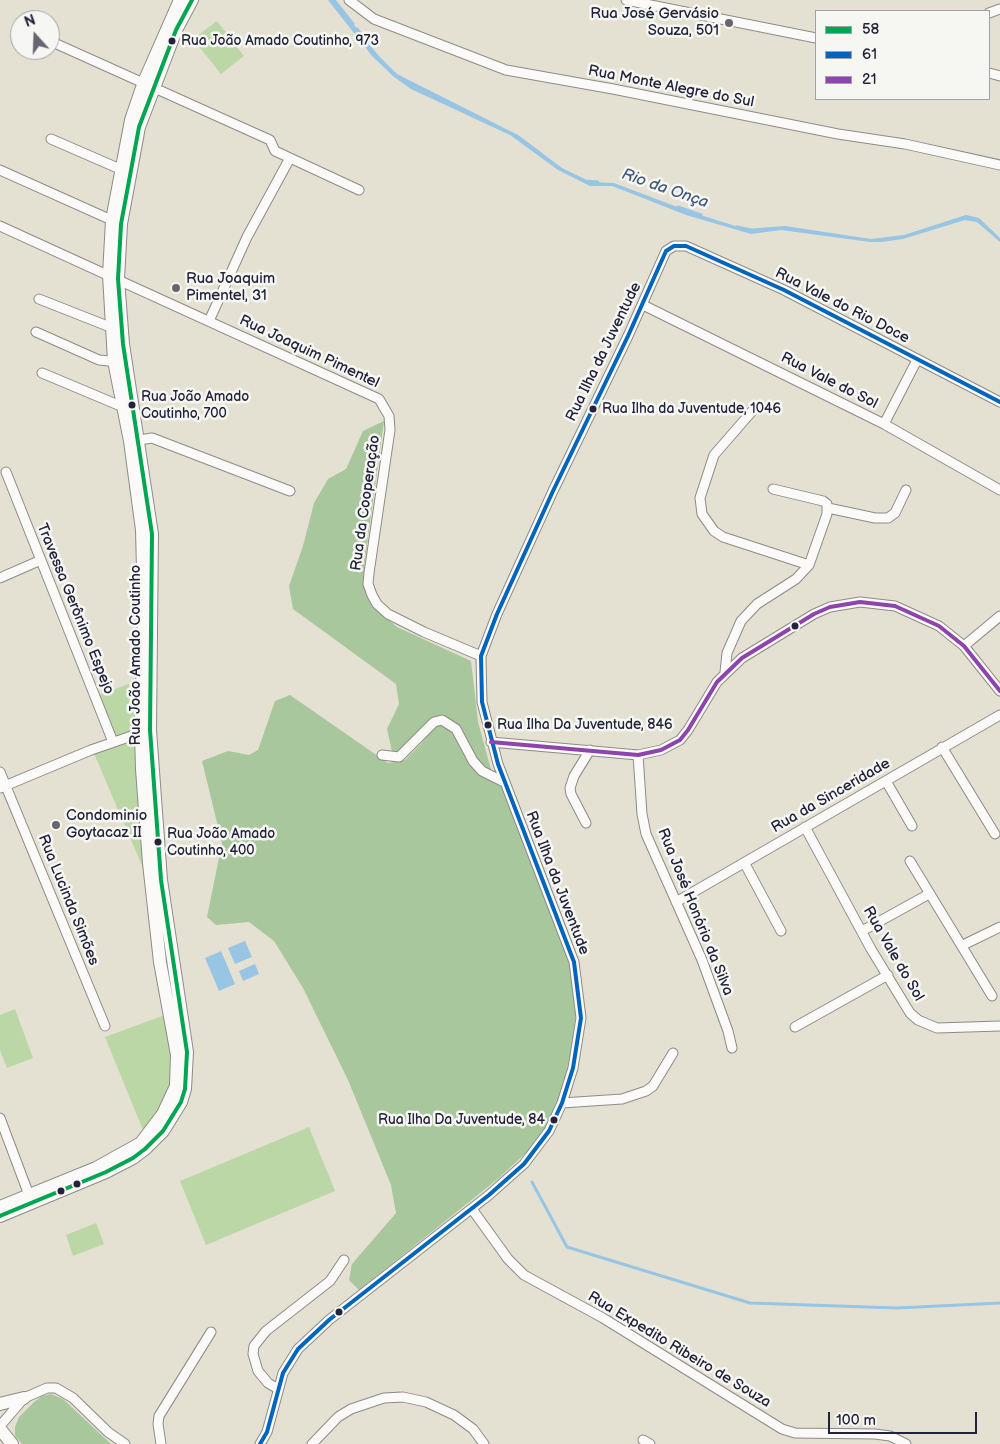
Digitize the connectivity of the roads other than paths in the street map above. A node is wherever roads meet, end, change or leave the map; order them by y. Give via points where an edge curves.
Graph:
1 (180, 0) edge
2 (192, 0) edge
3 (350, 0) edge
4 (626, 0) edge
5 (815, 38) edge
6 (60, 46) edge
7 (148, 85) junction
8 (51, 138) dead end
9 (290, 158) junction
10 (1000, 158) edge
11 (989, 162) junction
12 (1000, 166) edge
13 (120, 169) junction
14 (0, 170) edge
15 (359, 190) dead end
16 (116, 222) junction
17 (0, 226) edge
18 (669, 249) joint
19 (113, 277) junction
20 (39, 299) dead end
21 (643, 305) junction
22 (210, 321) junction
23 (110, 327) junction
24 (36, 332) dead end
25 (917, 360) junction
26 (120, 362) junction
27 (42, 373) dead end
28 (1000, 402) edge
29 (123, 407) junction
30 (385, 407) joint
31 (754, 409) dead end
32 (884, 424) junction
33 (135, 440) junction
34 (6, 472) dead end
35 (773, 489) dead end
36 (906, 490) dead end
37 (1000, 490) edge
38 (290, 491) dead end
39 (828, 508) junction
40 (41, 560) junction
41 (809, 566) junction
42 (0, 578) edge
43 (1000, 616) edge
44 (964, 646) junction
45 (481, 656) junction
46 (725, 672) junction
47 (1000, 691) edge
48 (1000, 715) edge
49 (145, 731) junction
50 (113, 742) junction
51 (491, 742) junction
52 (942, 747) junction
53 (590, 750) junction
54 (382, 755) dead end
55 (638, 755) junction
56 (0, 772) edge
57 (886, 781) junction
58 (504, 782) junction
59 (3, 787) edge
60 (586, 823) dead end
61 (912, 826) dead end
62 (806, 827) junction
63 (995, 834) dead end
64 (910, 861) dead end
65 (745, 864) junction
66 (929, 894) junction
67 (676, 902) junction
68 (1000, 927) edge
69 (781, 931) dead end
70 (862, 931) junction
71 (962, 946) junction
72 (888, 975) junction
73 (992, 996) dead end
74 (105, 1026) dead end
75 (1000, 1026) edge
76 (795, 1027) dead end
77 (732, 1048) dead end
78 (673, 1053) dead end
79 (562, 1103) junction
80 (0, 1118) edge
81 (29, 1194) junction
82 (0, 1207) edge
83 (472, 1209) junction
84 (0, 1216) edge
85 (344, 1260) dead end
86 (211, 1332) dead end
87 (278, 1389) junction
88 (24, 1398) junction
89 (0, 1404) edge
90 (0, 1427) edge
91 (12, 1444) edge
92 (125, 1444) edge
93 (162, 1444) edge
94 (260, 1444) edge
95 (312, 1444) edge
96 (484, 1444) edge
97 (906, 1444) edge

1 - 7 street, Rua João Amado Coutinho
2 - 7 street, Rua João Amado Coutinho
3 - 11 street, Rua Monte Alegre do Sul via 365,15 506,70
4 - 5 street
6 - 7 street
7 - 9 street via 270,140 275,151
7 - 13 street, Rua João Amado Coutinho via 131,120
7 - 16 street, Rua João Amado Coutinho
8 - 13 street
9 - 15 street
9 - 22 street via 247,237
10 - 11 street
11 - 12 street, Rua Monte Alegre do Sul
13 - 16 street, Rua João Amado Coutinho
14 - 16 street
16 - 19 street, Rua João Amado Coutinho
17 - 19 street, Rua Joaquim Pimentel
18 - 21 street, Rua Ilha da Juventude
18 - 25 street, Rua Vale do Rio Doce via 686,246 784,290
19 - 22 street, Rua Joaquim Pimentel
19 - 23 street, Rua João Amado Coutinho
19 - 26 street, Rua João Amado Coutinho
20 - 23 street
21 - 32 street, Rua Vale do Sol
21 - 45 street, Rua Ilha da Juventude via 553,491
22 - 30 street, Rua Joaquim Pimentel via 373,394
23 - 26 street, Rua João Amado Coutinho
24 - 26 street via 98,360
25 - 28 street, Rua Vale do Rio Doce
25 - 32 street
26 - 29 street, Rua João Amado Coutinho
26 - 33 street, Rua João Amado Coutinho
27 - 29 street
29 - 33 street, Rua João Amado Coutinho
30 - 45 street, Rua da Cooperação via 390,430 369,573 372,595 388,614
31 - 41 street via 714,455 700,498 702,514 714,531 723,537
32 - 37 street, Rua Vale do Sol
33 - 38 street via 152,438
33 - 49 street, Rua João Amado Coutinho via 142,530
34 - 40 street, Travessa Gerônimo Espejo
35 - 39 street via 819,499
36 - 39 street via 895,513 888,518
39 - 41 street
40 - 42 street
40 - 50 street, Travessa Gerônimo Espejo
41 - 46 street via 796,579 748,612 730,645
43 - 44 street
44 - 46 street via 939,626 910,612 860,602 830,607 814,614 772,638
44 - 47 street
45 - 51 street, Rua Ilha da Juventude via 480,685
46 - 55 street via 680,740 661,750
48 - 52 street, Rua da Sinceridade
49 - 50 street
49 - 81 street, Rua João Amado Coutinho via 149,863 160,962 177,1055 176,1086 163,1114 141,1143 96,1168
49 - 84 street, Rua João Amado Coutinho via 161,880 187,1052 181,1102 163,1130 134,1158
50 - 59 street
51 - 53 street
51 - 58 street, Rua Ilha da Juventude
52 - 57 street, Rua da Sinceridade
52 - 63 street
53 - 55 street
53 - 60 street via 570,788
54 - 58 street via 399,757 434,722 442,720 456,729 482,772
55 - 67 street, Rua José Honório da Silva via 646,834
56 - 59 street, Rua Lucinda Simões
57 - 61 street
57 - 62 street, Rua da Sinceridade
58 - 79 street, Rua Ilha da Juventude via 574,962 581,1018 575,1058
59 - 74 street, Rua Lucinda Simões
62 - 65 street, Rua da Sinceridade
62 - 70 street, Rua Vale do Sol
64 - 66 street
65 - 67 street, Rua da Sinceridade
65 - 69 street
66 - 70 street
66 - 71 street
67 - 77 street, Rua José Honório da Silva via 705,968
68 - 71 street
70 - 72 street, Rua Vale do Sol
71 - 73 street
72 - 75 street, Rua Vale do Sol via 910,1012 926,1024 951,1028
72 - 76 street
78 - 79 street via 653,1086 646,1091 622,1099
79 - 83 street, Rua Ilha da Juventude via 549,1131 524,1164
80 - 81 street
81 - 82 street, Rua João Amado Coutinho
83 - 87 street, Rua Ilha da Juventude via 311,1335 288,1362
83 - 97 street, Rua Expedito Ribeiro de Souza via 524,1275 603,1318 782,1429 795,1433 875,1434 890,1436
85 - 87 street via 330,1281 266,1331 254,1346 258,1370
86 - 93 street via 159,1416
87 - 94 street, Rua Ilha da Juventude via 267,1432
88 - 89 street
88 - 90 street
88 - 92 street via 47,1388 64,1391
90 - 91 street
95 - 96 street via 338,1417 351,1409 384,1398 403,1398 426,1402 454,1415 473,1429

